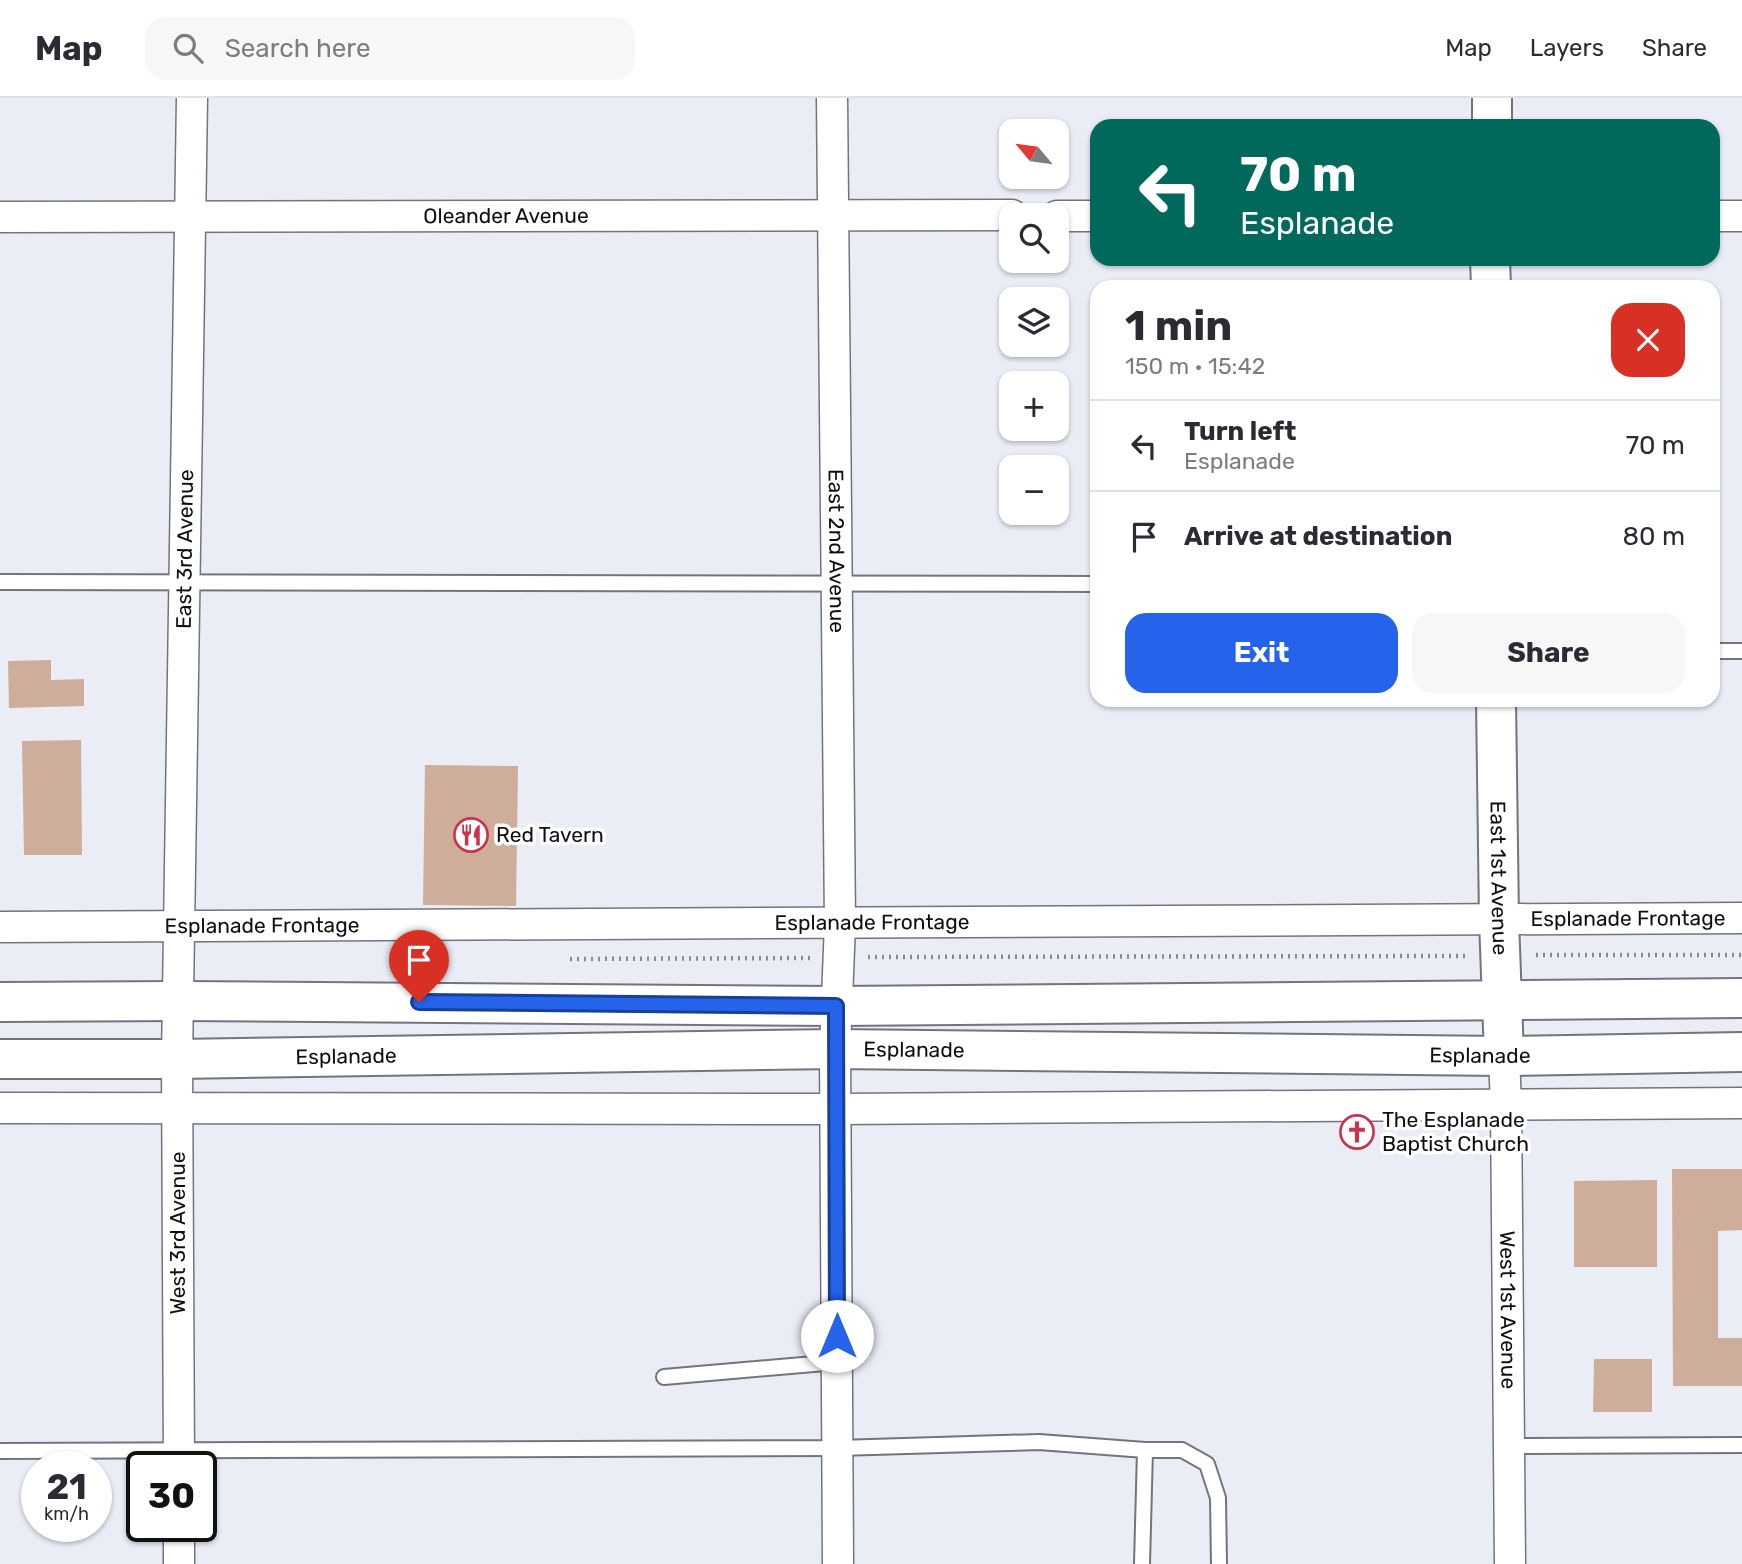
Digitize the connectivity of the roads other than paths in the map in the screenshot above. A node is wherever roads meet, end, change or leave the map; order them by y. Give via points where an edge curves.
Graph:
1 (192, 98) edge
2 (832, 98) edge
3 (1492, 98) edge
4 (1492, 119) edge
5 (831, 215) junction
6 (999, 215) edge
7 (1069, 216) edge
8 (1090, 216) edge
9 (1720, 216) edge
10 (1742, 216) edge
11 (0, 217) edge
12 (192, 217) junction
13 (0, 582) edge
14 (186, 582) junction
15 (835, 584) junction
16 (1090, 584) edge
17 (1720, 651) edge
18 (1742, 651) edge
19 (1496, 707) edge
20 (1742, 918) edge
21 (1499, 920) junction
22 (840, 924) junction
23 (0, 927) edge
24 (180, 927) junction
25 (1742, 998) edge
26 (179, 1000) junction
27 (1501, 1000) junction
28 (0, 1002) edge
29 (836, 1006) junction
30 (835, 1049) junction
31 (1742, 1052) edge
32 (1504, 1056) junction
33 (0, 1059) edge
34 (177, 1059) junction
35 (1742, 1103) edge
36 (1506, 1105) junction
37 (0, 1108) edge
38 (178, 1108) junction
39 (836, 1109) junction
40 (837, 1362) junction
41 (664, 1377) dead end
42 (1742, 1445) edge
43 (1509, 1446) junction
44 (838, 1448) junction
45 (1145, 1450) junction
46 (0, 1451) edge
47 (178, 1451) edge
48 (126, 1456) edge
49 (217, 1457) edge
50 (179, 1542) edge
51 (179, 1564) edge
52 (838, 1564) edge
53 (1142, 1564) edge
54 (1219, 1564) edge
55 (1510, 1564) edge

1 - 12 street, East 3rd Avenue
2 - 5 street, East 2nd Avenue
3 - 4 main road
5 - 6 street, Oleander Avenue
5 - 12 street, Oleander Avenue
5 - 15 street, East 2nd Avenue
7 - 8 street
9 - 10 street
11 - 12 street, Oleander Avenue
12 - 14 street, East 3rd Avenue
13 - 14 lane
14 - 15 lane
14 - 24 street, East 3rd Avenue
15 - 16 lane
15 - 22 street, East 2nd Avenue
17 - 18 lane
19 - 21 main road, East 1st Avenue
20 - 21 street, Esplanade Frontage
21 - 22 street, Esplanade Frontage
21 - 27 main road, East 1st Avenue
22 - 24 street, Esplanade Frontage
22 - 29 street, East 2nd Avenue
23 - 24 street, Esplanade Frontage
24 - 26 street, East 3rd Avenue
25 - 27 main road, Esplanade
26 - 28 main road, Esplanade
26 - 29 main road, Esplanade
26 - 34 street, West 3rd Avenue
27 - 29 main road, Esplanade
27 - 32 main road, East 1st Avenue
29 - 30 street, East 2nd Avenue
30 - 32 main road, Esplanade
30 - 34 main road, Esplanade
30 - 39 street, East 2nd Avenue
31 - 32 main road, Esplanade
32 - 36 street, West 1st Avenue
33 - 34 main road, Esplanade
34 - 38 street, West 3rd Avenue
35 - 36 street
36 - 39 street
36 - 43 street, West 1st Avenue
37 - 38 street
38 - 39 street
38 - 47 street, West 3rd Avenue
39 - 40 street, East 2nd Avenue
40 - 41 lane
40 - 44 street, East 2nd Avenue
42 - 43 lane
43 - 55 street, West 1st Avenue
44 - 45 lane via 1039,1442
44 - 49 lane
44 - 52 street, East 2nd Avenue
45 - 53 lane
45 - 54 lane via 1182,1450 1207,1464 1218,1498
46 - 48 lane
50 - 51 street

